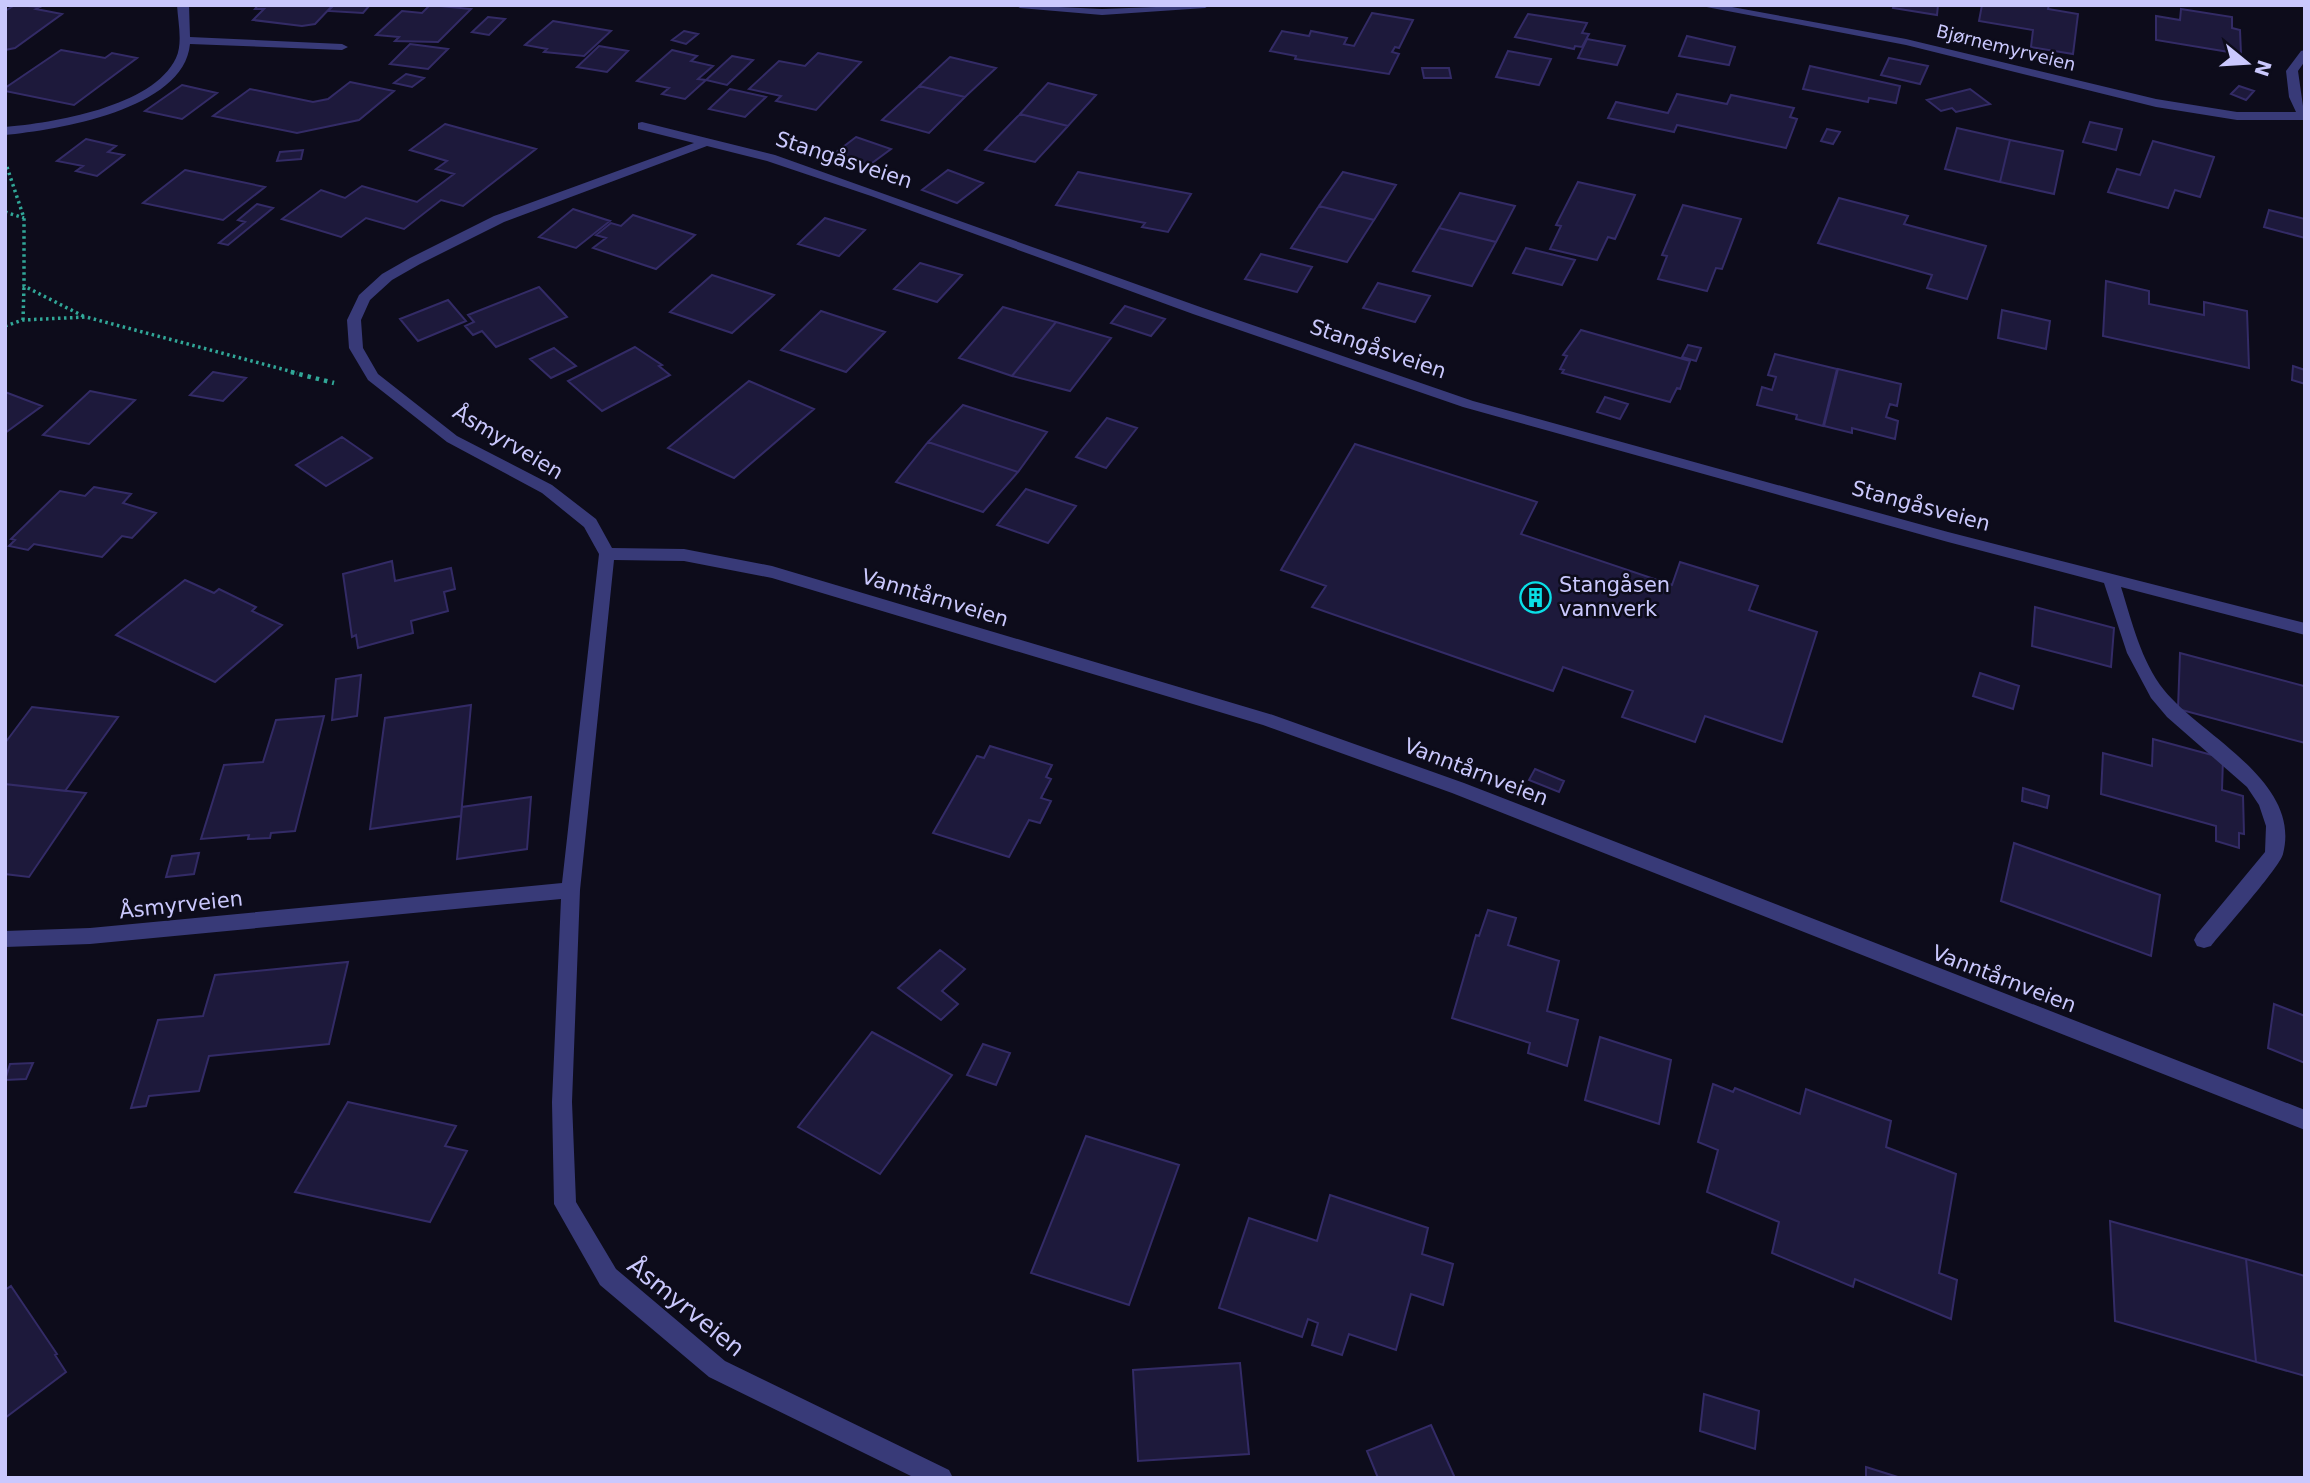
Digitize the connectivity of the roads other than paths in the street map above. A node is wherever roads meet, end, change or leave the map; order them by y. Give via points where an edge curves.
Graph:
1 (183, 5) edge
2 (1020, 5) edge
3 (1205, 5) edge
4 (1701, 5) edge
5 (183, 41) junction
6 (342, 47) dead end
7 (2305, 53) edge
8 (2304, 116) edge
9 (642, 126) dead end
10 (5, 131) edge
11 (704, 143) junction
12 (607, 554) junction
13 (2111, 580) junction
14 (2305, 629) edge
15 (571, 890) junction
16 (5, 939) edge
17 (2204, 940) dead end
18 (2305, 1120) edge
19 (941, 1478) edge

1 - 5 street
2 - 3 street via 1102,12
4 - 8 street, Bjørnemyrveien via 1906,42 2156,103 2237,116
5 - 6 street
5 - 10 street via 183,57 169,75 113,111 78,122
7 - 8 street, Bjørnemyrveien via 2291,71
9 - 11 street, Stangåsveien
11 - 12 street, Åsmyrveien via 499,219 387,277 365,298 354,320 356,348 373,377 452,439 547,489 590,523
11 - 13 street, Stangåsveien via 771,158 875,193 1468,404
12 - 15 street, Åsmyrveien
12 - 18 street, Vanntårnveien via 684,555 772,572 1267,720 1458,788
13 - 14 street, Stangåsveien
13 - 17 street via 2131,649 2156,692 2247,775 2268,801 2274,817 2274,854
15 - 16 street, Åsmyrveien via 90,936
15 - 19 street, Åsmyrveien via 562,1102 565,1204 608,1277 717,1369

